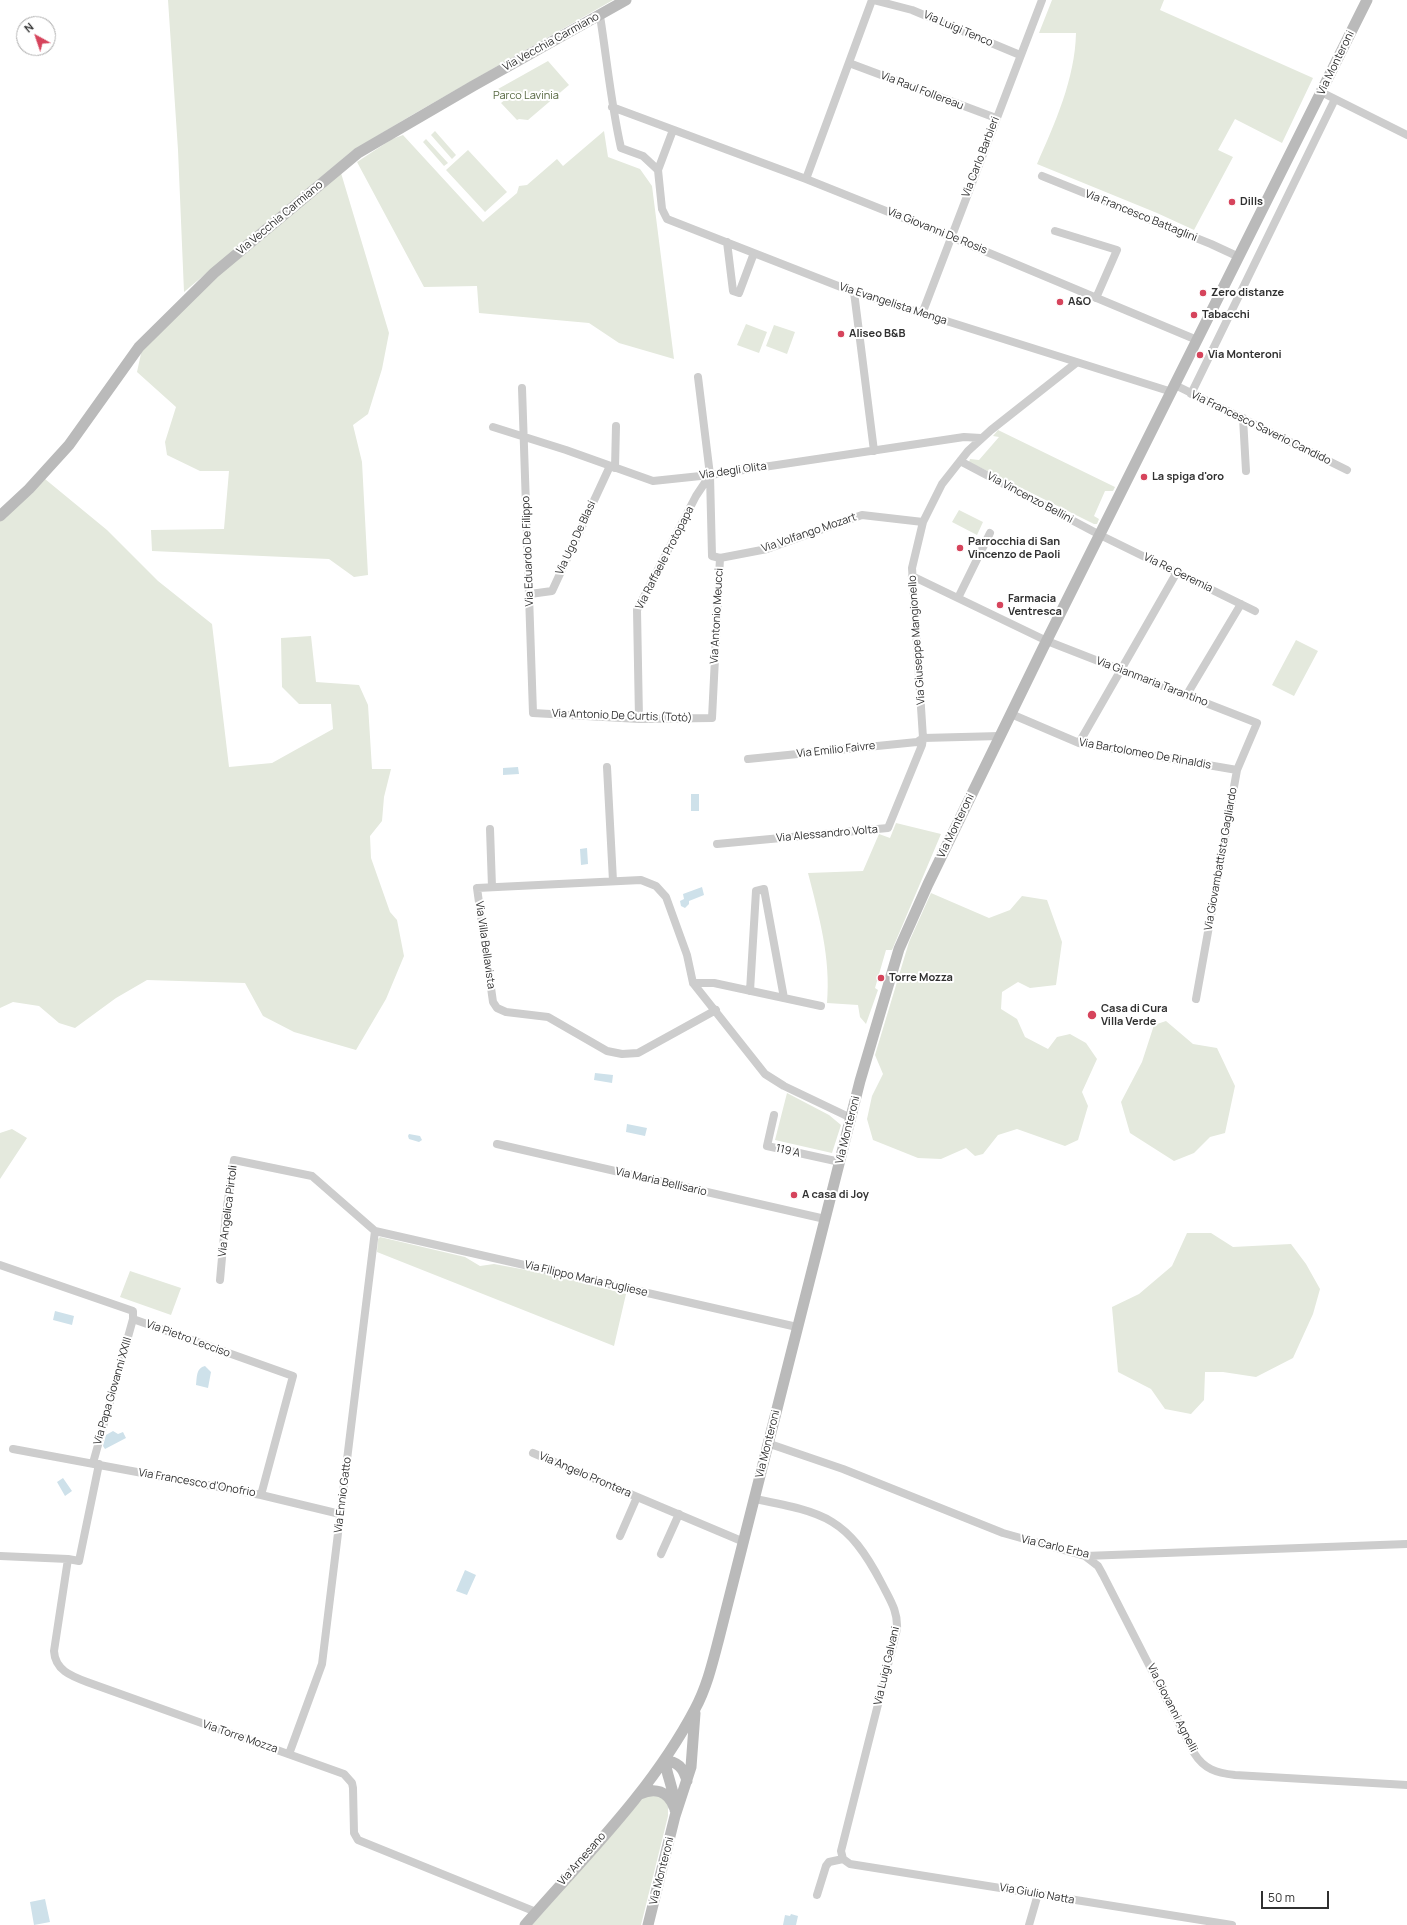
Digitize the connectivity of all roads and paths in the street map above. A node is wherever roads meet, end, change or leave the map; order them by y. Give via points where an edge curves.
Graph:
1 (626, 0) edge
2 (873, 0) edge
3 (1042, 0) edge
4 (1366, 0) edge
5 (600, 16) junction
6 (1020, 55) junction
7 (849, 63) junction
8 (1321, 92) junction
9 (1335, 99) junction
10 (612, 107) junction
11 (996, 118) junction
12 (673, 130) junction
13 (1407, 135) edge
14 (658, 170) junction
15 (1042, 176) dead end
16 (806, 179) junction
17 (1055, 231) dead end
18 (951, 237) junction
19 (727, 242) junction
20 (754, 253) junction
21 (1239, 257) junction
22 (854, 292) junction
23 (1096, 298) junction
24 (922, 314) junction
25 (1197, 340) junction
26 (1076, 363) junction
27 (698, 377) dead end
28 (522, 388) dead end
29 (1173, 389) junction
30 (1191, 394) junction
31 (1243, 418) junction
32 (616, 426) dead end
33 (493, 427) dead end
34 (523, 436) junction
35 (981, 438) junction
36 (874, 451) junction
37 (960, 461) junction
38 (613, 467) junction
39 (1347, 470) dead end
40 (1246, 471) dead end
41 (710, 475) junction
42 (0, 516) edge
43 (923, 522) junction
44 (990, 532) dead end
45 (1100, 535) junction
46 (720, 558) junction
47 (1177, 572) junction
48 (912, 576) junction
49 (530, 594) junction
50 (958, 598) junction
51 (1240, 604) junction
52 (1255, 611) dead end
53 (1047, 641) junction
54 (1122, 670) junction
55 (1186, 696) junction
56 (533, 713) joint
57 (1011, 714) junction
58 (712, 718) joint
59 (639, 719) junction
60 (1257, 723) joint
61 (1000, 736) junction
62 (923, 738) junction
63 (1080, 743) junction
64 (748, 759) dead end
65 (607, 766) dead end
66 (1237, 770) junction
67 (490, 829) dead end
68 (717, 844) dead end
69 (613, 881) junction
70 (492, 887) junction
71 (693, 983) junction
72 (750, 991) junction
73 (784, 998) junction
74 (1196, 999) dead end
75 (821, 1006) dead end
76 (716, 1010) junction
77 (774, 1115) dead end
78 (851, 1118) junction
79 (498, 1144) dead end
80 (840, 1162) junction
81 (825, 1219) junction
82 (375, 1231) junction
83 (0, 1265) edge
84 (220, 1280) dead end
85 (133, 1319) junction
86 (797, 1327) junction
87 (293, 1376) joint
88 (767, 1443) junction
89 (13, 1449) dead end
90 (533, 1453) dead end
91 (96, 1464) junction
92 (260, 1496) junction
93 (637, 1496) junction
94 (755, 1499) junction
95 (340, 1514) junction
96 (679, 1514) junction
97 (620, 1536) dead end
98 (744, 1542) junction
99 (1407, 1544) edge
100 (661, 1554) dead end
101 (0, 1556) edge
102 (1085, 1556) junction
103 (68, 1559) junction
104 (696, 1708) junction
105 (289, 1754) junction
106 (665, 1761) junction
107 (687, 1781) junction
108 (1407, 1785) edge
109 (640, 1794) junction
110 (675, 1812) junction
111 (843, 1859) junction
112 (1038, 1894) junction
113 (817, 1895) dead end
114 (536, 1912) junction
115 (525, 1925) edge
116 (648, 1925) edge
117 (1029, 1925) edge
118 (1232, 1925) edge

1 - 5 main road, Via Vecchia Carmiano
2 - 6 street, Via Luigi Tenco via 912,10
2 - 7 street
3 - 6 street, Via Carlo Barbieri
4 - 8 main road, Via Monteroni
5 - 10 street via 608,60
5 - 42 main road, Via Vecchia Carmiano via 358,153 188,296 139,347 69,445 30,489
6 - 11 street, Via Carlo Barbieri
7 - 11 street, Via Raul Follereau
7 - 16 street
8 - 9 street
8 - 21 main road, Via Monteroni
9 - 13 street
9 - 30 street, Via Monteroni
10 - 12 street, Via Giovanni De Rosis
10 - 14 street via 620,148 643,156
11 - 18 street, Via Carlo Barbieri
12 - 14 street
12 - 16 street, Via Giovanni De Rosis
14 - 19 street, Via Evangelista Menga via 662,209 667,219
15 - 21 street, Via Francesco Battaglini
16 - 18 street, Via Giovanni De Rosis
17 - 23 street via 1117,250
18 - 23 street, Via Giovanni De Rosis
18 - 24 street, Via Carlo Barbieri
19 - 20 street, Via Evangelista Menga
19 - 20 street via 733,291 739,294
20 - 22 street, Via Evangelista Menga
21 - 25 main road, Via Monteroni
22 - 24 street, Via Evangelista Menga
22 - 36 street
23 - 25 street, Via Giovanni De Rosis
24 - 26 street, Via Evangelista Menga
25 - 29 main road, Via Monteroni
26 - 29 street, Via Evangelista Menga
26 - 35 street, Via Giuseppe Mangionello
27 - 41 street, Via Antonio Meucci
28 - 34 street, Via Eduardo De Filippo
29 - 30 street, Via Francesco Saverio Candido
29 - 45 main road, Via Monteroni
30 - 31 street, Via Francesco Saverio Candido
31 - 39 street, Via Francesco Saverio Candido
31 - 40 street
32 - 38 street
33 - 34 street, Via degli Olita
34 - 38 street, Via degli Olita
34 - 49 street, Via Eduardo De Filippo
35 - 36 street, Via degli Olita via 964,437
35 - 37 street, Via Giuseppe Mangionello
36 - 41 street, Via degli Olita
37 - 43 street, Via Giuseppe Mangionello via 942,484
37 - 45 street, Via Vincenzo Bellini
38 - 41 street, Via degli Olita via 653,481
38 - 49 street, Via Ugo De Blasi via 552,591
41 - 46 street, Via Antonio Meucci via 712,556
41 - 59 street, Via Raffaele Protopapa via 696,496 637,610
43 - 46 street, Via Volfango Mozart via 862,515 767,549
43 - 48 street, Via Giuseppe Mangionello
44 - 50 street
45 - 47 street, Via Re Geremia
45 - 53 main road, Via Monteroni
46 - 58 street, Via Antonio Meucci
47 - 51 street, Via Re Geremia
47 - 54 street
48 - 50 street, Via Gianmaria Tarantino
48 - 62 street, Via Giuseppe Mangionello
49 - 56 street, Via Eduardo De Filippo
50 - 53 street, Via Gianmaria Tarantino
51 - 52 street, Via Re Geremia
51 - 55 street
53 - 54 street, Via Gianmaria Tarantino
53 - 57 main road, Via Monteroni
54 - 55 street, Via Gianmaria Tarantino
54 - 63 street
55 - 60 street, Via Gianmaria Tarantino
56 - 59 street, Via Antonio De Curtis (Totò)
57 - 61 main road, Via Monteroni
57 - 63 street, Via Bartolomeo De Rinaldis
58 - 59 street, Via Antonio De Curtis (Totò)
60 - 66 street, Via Giovambattista Gagliardo
61 - 62 street
61 - 78 main road, Via Monteroni via 899,949
62 - 64 street, Via Emilio Faivre via 917,742
62 - 68 street, Via Alessandro Volta via 888,828
63 - 66 street, Via Bartolomeo De Rinaldis
65 - 69 street
66 - 74 street, Via Giovambattista Gagliardo
67 - 70 street
69 - 70 street, Via Villa Bellavista
69 - 71 street, Via Villa Bellavista via 642,880 656,886 666,898 687,954
70 - 76 street, Via Villa Bellavista via 477,888 493,1002 497,1008 506,1012 548,1017 607,1052 622,1054 638,1053
71 - 72 street via 714,983
71 - 76 street, Via Villa Bellavista
72 - 73 street
72 - 73 street via 756,891 764,889
73 - 75 street
76 - 78 street, Via Villa Bellavista via 766,1074 784,1086
77 - 80 street, 119 A via 767,1146
78 - 80 main road, Via Monteroni
79 - 81 street, Via Maria Bellisario
80 - 81 main road, Via Monteroni
81 - 86 main road, Via Monteroni
82 - 84 street, Via Angelica Pirtoli via 312,1176 234,1160
82 - 86 street, Via Filippo Maria Pugliese
82 - 95 street, Via Ennio Gatto
83 - 85 street, Via Pietro Lecciso via 133,1311
85 - 87 street, Via Pietro Lecciso
85 - 91 street, Via Papa Giovanni XXIII
86 - 88 main road, Via Monteroni
87 - 92 street, Via Francesco d'Onofrio
88 - 94 main road, Via Monteroni
88 - 102 street, Via Carlo Erba via 849,1472 1009,1535
89 - 91 street, Via Francesco d'Onofrio
90 - 93 street, Via Angelo Prontera
91 - 92 street, Via Francesco d'Onofrio
91 - 103 street, Via Papa Giovanni XXIII via 79,1561
92 - 95 street
93 - 96 street, Via Angelo Prontera
93 - 97 street, Via Angelo Prontera
94 - 98 main road, Via Monteroni
94 - 111 street, Via Luigi Galvani via 819,1514 843,1530 864,1552 898,1618 869,1745 841,1851
95 - 105 street, Via Ennio Gatto via 322,1664
96 - 98 street, Via Angelo Prontera
96 - 100 street
98 - 104 main road, Via Monteroni via 710,1671
99 - 102 street, Via Carlo Erba
101 - 103 street
102 - 108 street, Via Giovanni Agnelli via 1098,1566 1194,1753 1210,1770 1234,1775
103 - 105 street, Via Torre Mozza via 54,1651 54,1659 59,1668 73,1677
104 - 106 main road, Via Monteroni
104 - 107 main road, Via Monteroni via 693,1753
105 - 114 street, Via Torre Mozza via 331,1768 349,1778 354,1793 354,1833 358,1840
106 - 107 main road via 679,1765 685,1772
106 - 109 main road, Via Monteroni
106 - 110 main road, Via Monteroni via 673,1787
107 - 110 main road, Via Monteroni
109 - 110 main road via 648,1790 665,1793
109 - 114 main road, Via Arnesano
110 - 116 main road, Via Monteroni
111 - 112 street, Via Giulio Natta via 850,1864
111 - 113 street via 829,1862 826,1866
112 - 117 street
112 - 118 street, Via Giulio Natta
114 - 115 main road, Via Arnesano

